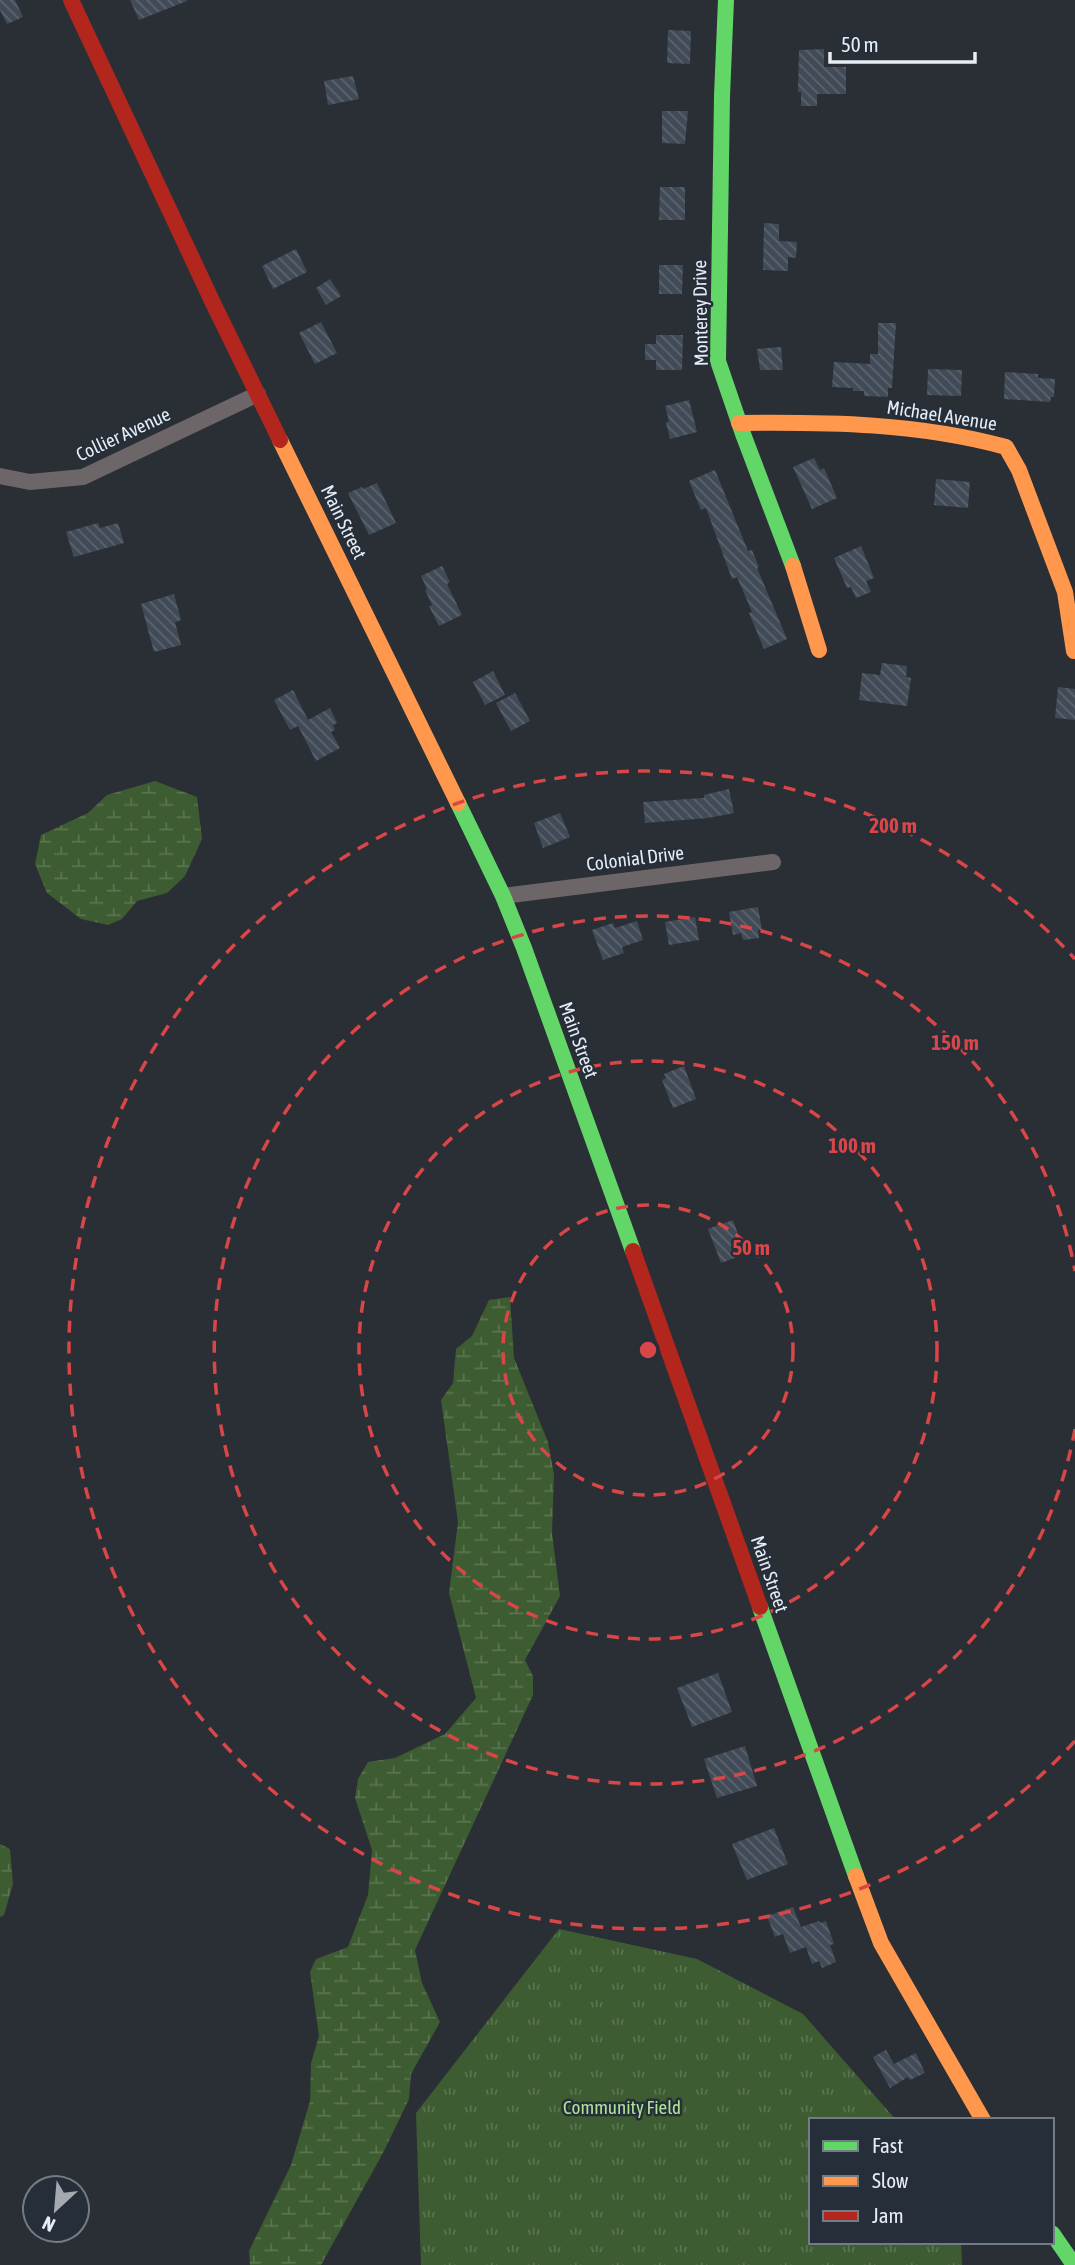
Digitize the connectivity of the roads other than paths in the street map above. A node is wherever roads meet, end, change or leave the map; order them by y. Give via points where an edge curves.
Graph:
1 (71, 0) edge
2 (726, 0) edge
3 (258, 394) junction
4 (739, 423) junction
5 (0, 476) edge
6 (819, 650) dead end
7 (1074, 651) edge
8 (772, 862) dead end
9 (503, 896) junction
10 (983, 2118) edge
11 (1054, 2236) edge
12 (1074, 2265) edge

1 - 3 main road, Main Street
2 - 4 main road, Monterey Drive via 718,361
3 - 5 street, Collier Avenue via 83,477 30,482
3 - 9 main road, Main Street
4 - 6 main road, Monterey Drive via 807,603
4 - 7 main road, Michael Avenue via 820,422 912,429 1006,447 1065,592
8 - 9 street, Colonial Drive
9 - 10 main road, Main Street via 881,1943
11 - 12 main road

